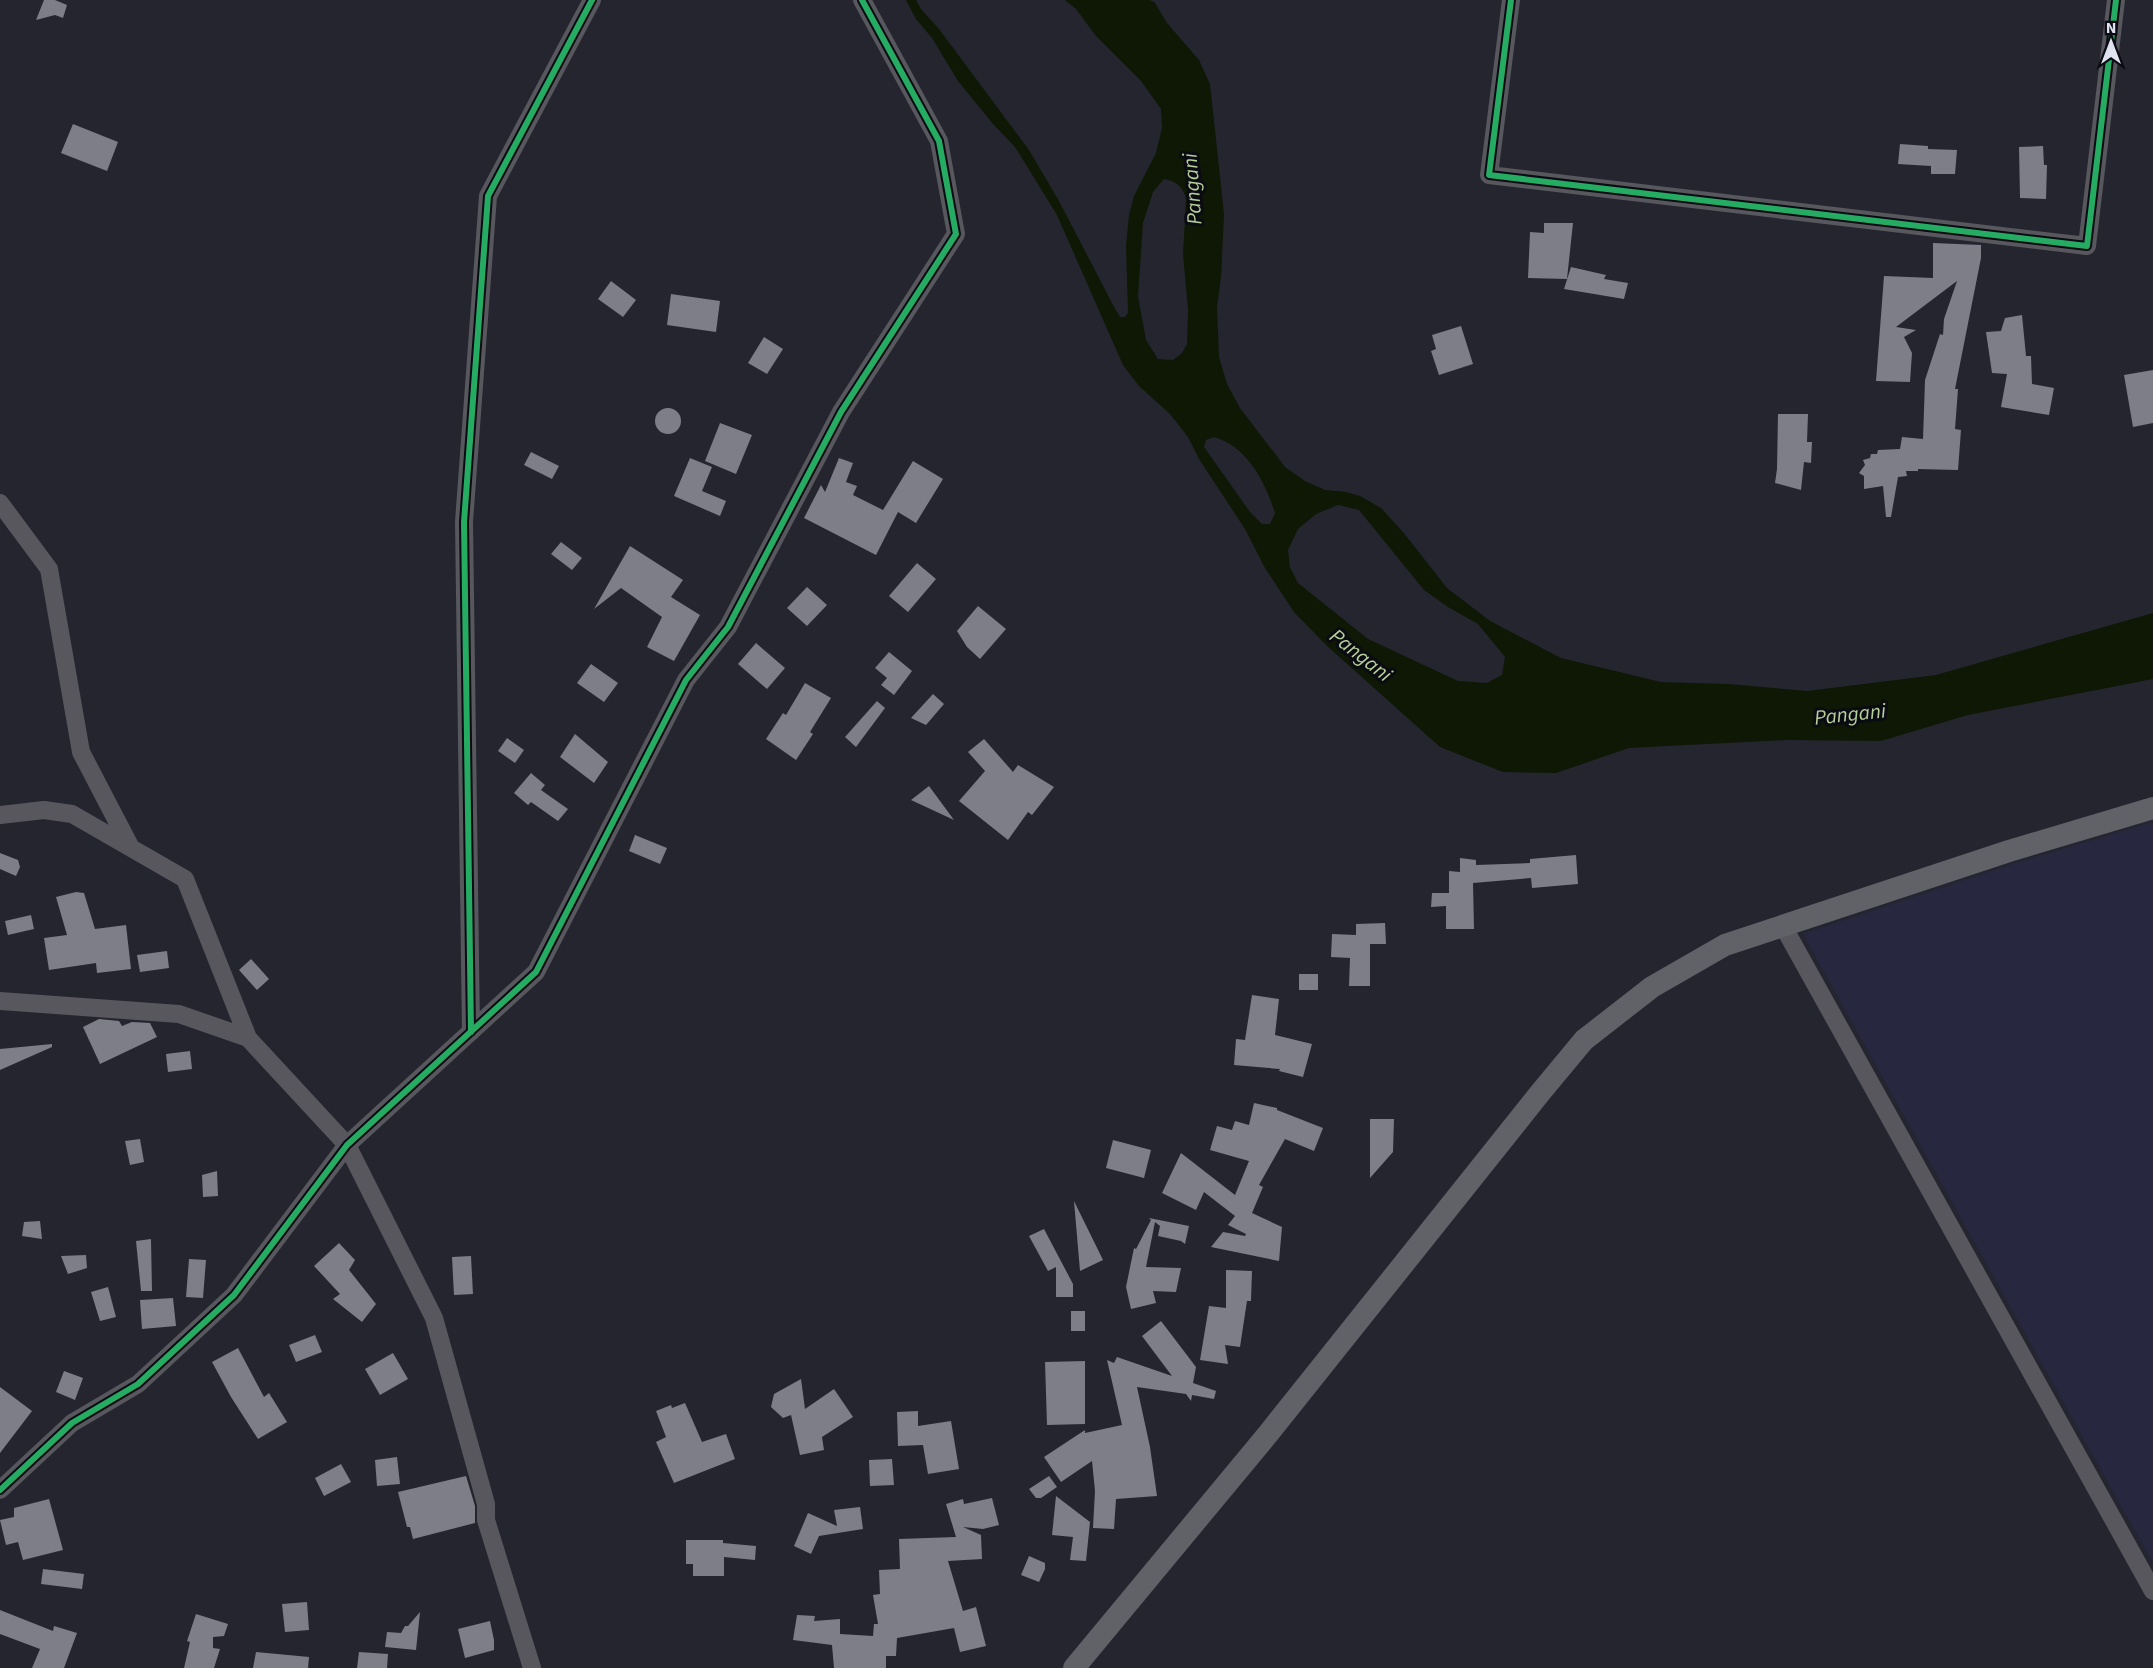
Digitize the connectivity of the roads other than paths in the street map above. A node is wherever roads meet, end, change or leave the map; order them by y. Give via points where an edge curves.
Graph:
1 (592, 0) edge
2 (862, 0) edge
3 (1511, 0) edge
4 (2116, 0) edge
5 (0, 503) edge
6 (2153, 808) edge
7 (0, 815) edge
8 (131, 848) junction
9 (1783, 926) junction
10 (0, 1001) edge
11 (471, 1032) junction
12 (248, 1038) junction
13 (347, 1145) junction
14 (0, 1490) edge
15 (2153, 1591) edge
16 (532, 1668) edge
17 (1074, 1668) edge

1 - 11 street via 488,196 464,522
2 - 11 street via 939,141 956,234 840,412 728,627 686,680 536,972
3 - 4 street via 1489,175 2087,246
5 - 8 street via 49,568 81,752
6 - 9 main road
7 - 8 street via 44,810 72,814
8 - 12 street via 184,879
9 - 15 street
9 - 17 main road via 1716,950 1652,987 1584,1040 1268,1434
10 - 12 street via 179,1014
11 - 13 street
12 - 13 street
13 - 14 street via 234,1295 138,1384 72,1423
13 - 16 street via 434,1318 486,1504 486,1520

